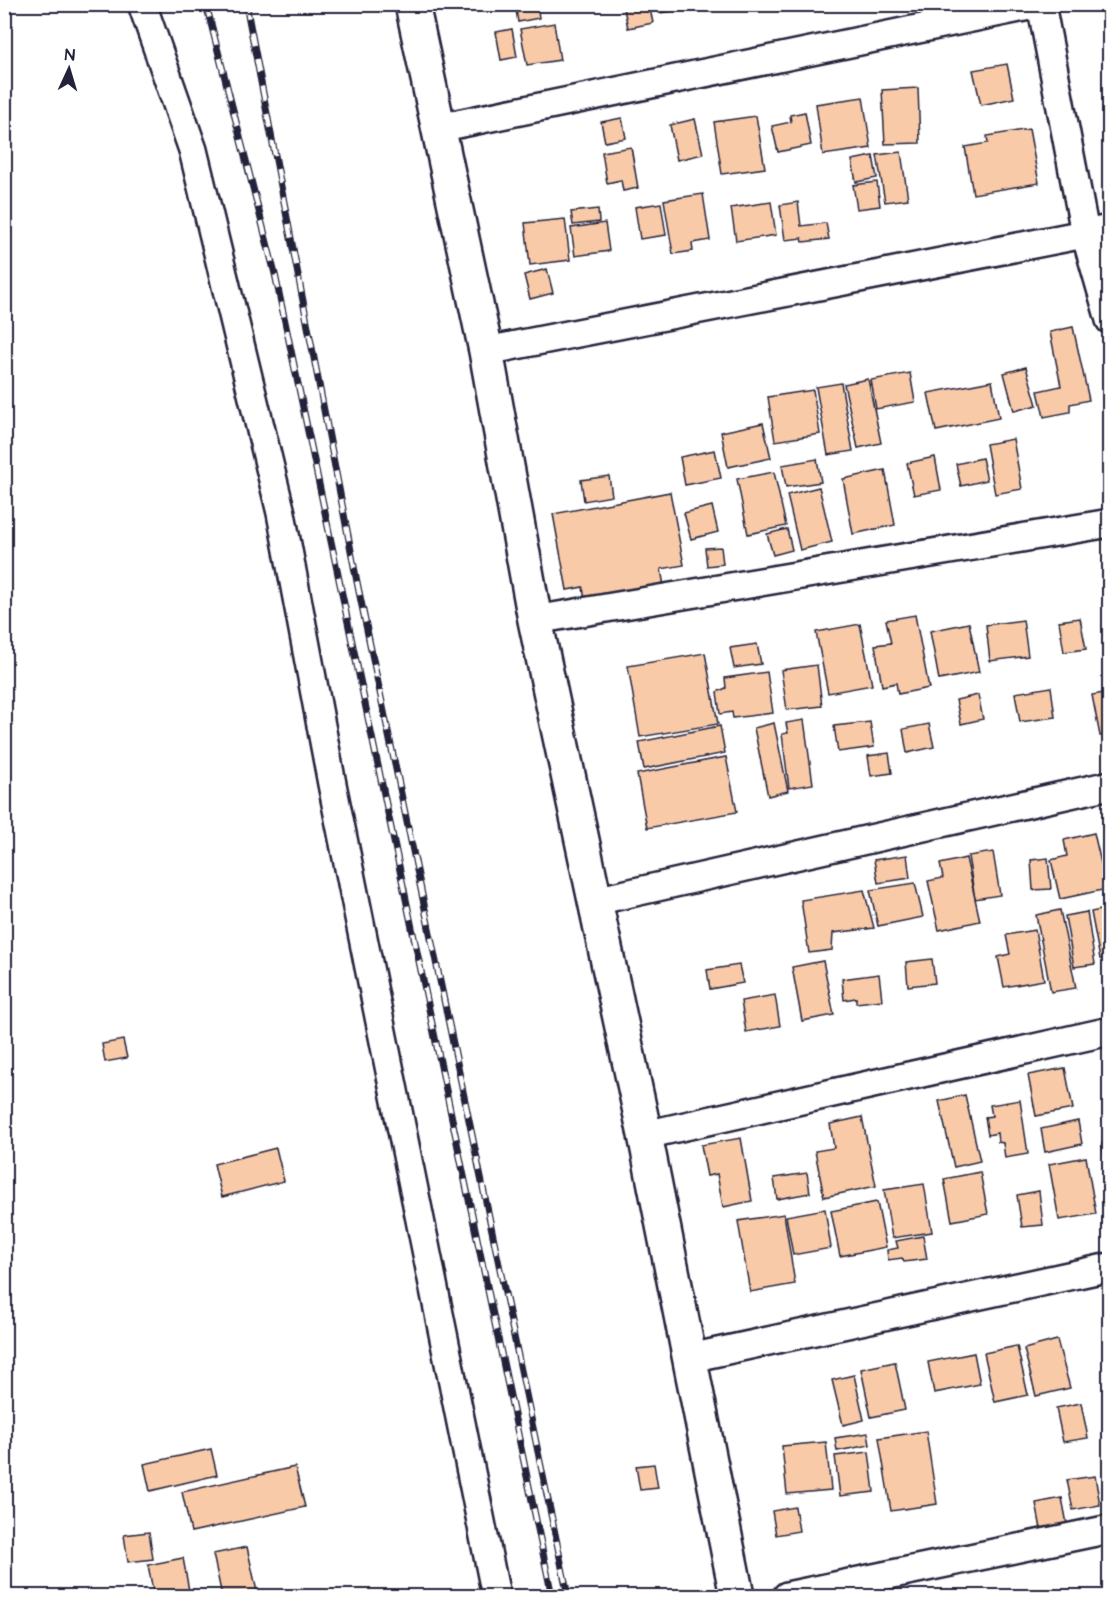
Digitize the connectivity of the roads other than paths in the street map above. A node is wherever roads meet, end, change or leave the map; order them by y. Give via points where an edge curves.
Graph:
1 (142, 4) edge
2 (412, 4) edge
3 (1040, 4) edge
4 (438, 128) junction
5 (1097, 231) edge
6 (1110, 320) edge
7 (486, 351) junction
8 (1110, 524) edge
9 (536, 620) junction
10 (1110, 785) edge
11 (595, 901) junction
12 (1110, 1030) edge
13 (645, 1135) junction
14 (1110, 1267) edge
15 (690, 1358) junction
16 (1110, 1529) edge
17 (496, 1596) edge
18 (737, 1596) edge
19 (787, 1596) edge

1 - 17 street via 194,150 281,513 334,796
2 - 4 street
3 - 4 street
3 - 5 street
4 - 7 street
5 - 6 street
5 - 7 street
7 - 9 street
8 - 9 street
9 - 11 street
10 - 11 street
11 - 13 street
12 - 13 street
13 - 15 street
14 - 15 street
15 - 18 street
16 - 19 street

